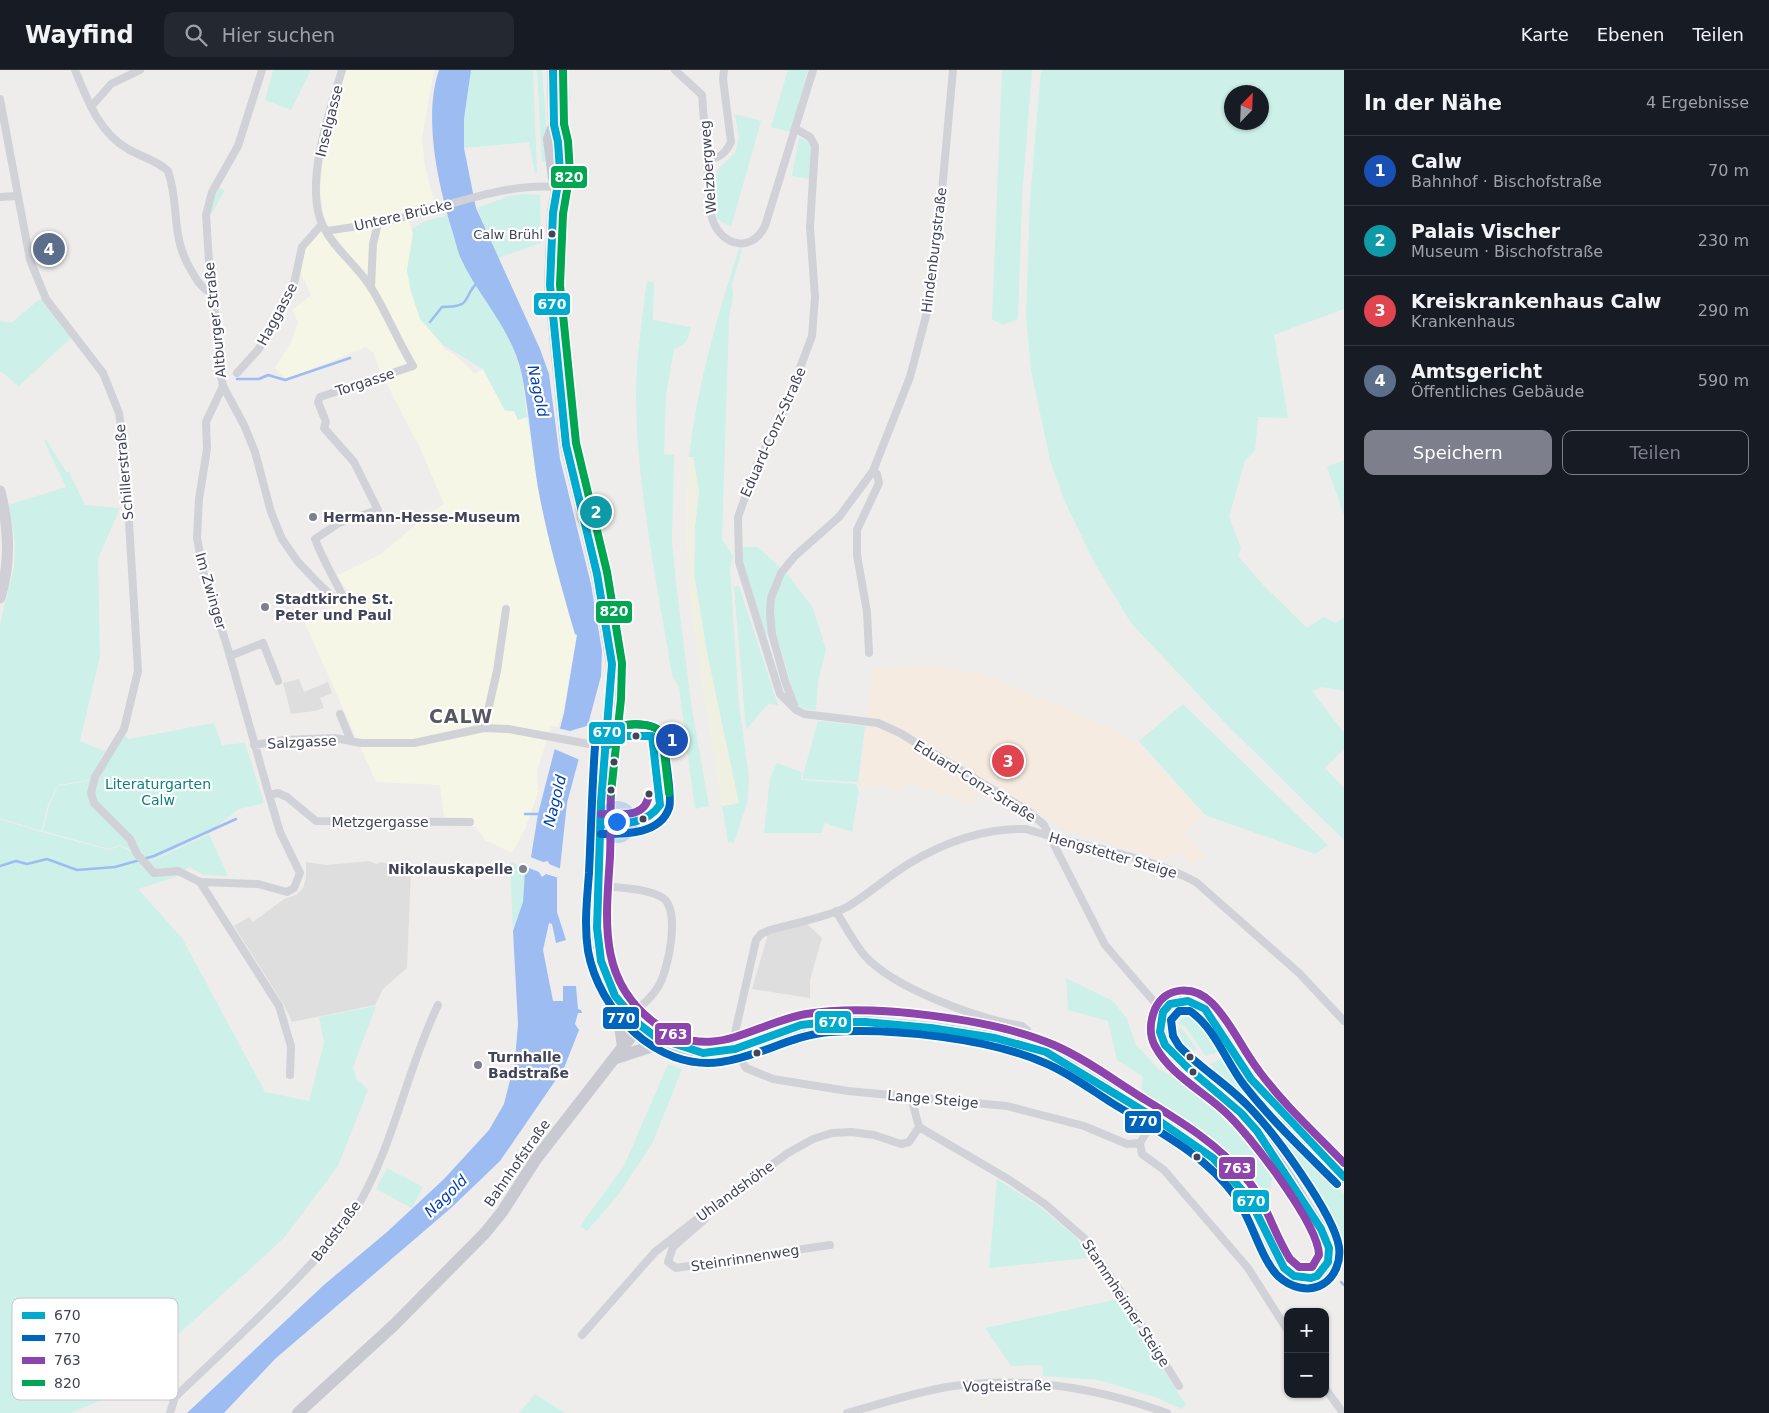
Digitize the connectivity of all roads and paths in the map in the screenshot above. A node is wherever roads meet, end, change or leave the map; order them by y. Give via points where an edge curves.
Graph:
1 (75, 70) edge
2 (140, 70) edge
3 (262, 70) edge
4 (342, 70) edge
5 (553, 70) edge
6 (675, 70) edge
7 (724, 70) edge
8 (813, 70) edge
9 (953, 70) edge
10 (0, 99) edge
11 (91, 107) junction
12 (796, 129) junction
13 (707, 159) junction
14 (557, 187) junction
15 (17, 196) junction
16 (0, 197) edge
17 (378, 223) junction
18 (324, 228) junction
19 (371, 288) junction
20 (210, 293) junction
21 (237, 374) dead end
22 (222, 386) junction
23 (873, 471) junction
24 (0, 491) edge
25 (315, 539) joint
26 (0, 598) edge
27 (506, 610) dead end
28 (869, 654) dead end
29 (230, 656) junction
30 (278, 681) dead end
31 (796, 710) junction
32 (340, 714) dead end
33 (484, 728) junction
34 (351, 741) junction
35 (254, 745) junction
36 (605, 747) junction
37 (268, 795) junction
38 (470, 822) dead end
39 (1049, 836) junction
40 (200, 882) junction
41 (598, 885) junction
42 (836, 911) junction
43 (615, 996) junction
44 (438, 1004) dead end
45 (1163, 1012) junction
46 (630, 1014) junction
47 (1344, 1021) edge
48 (640, 1025) junction
49 (665, 1042) junction
50 (1027, 1045) junction
51 (623, 1047) junction
52 (735, 1049) junction
53 (614, 1059) junction
54 (290, 1075) dead end
55 (911, 1097) junction
56 (1155, 1118) junction
57 (919, 1128) junction
58 (1140, 1143) junction
59 (1344, 1177) edge
60 (706, 1212) junction
61 (830, 1245) dead end
62 (1284, 1325) edge
63 (582, 1334) dead end
64 (1179, 1386) dead end
65 (178, 1394) edge
66 (1329, 1394) edge
67 (174, 1400) edge
68 (170, 1413) edge
69 (298, 1413) edge
70 (847, 1413) edge
71 (1167, 1413) edge
72 (1343, 1413) edge

1 - 11 street
2 - 11 street via 111,84
3 - 20 street, Altburger Straße via 238,146 209,202
4 - 18 street, Inselgasse via 318,161 317,204
5 - 14 main road via 554,126 560,158
6 - 13 street, Welzbergweg via 702,95
7 - 13 street via 731,142 719,158
8 - 12 street, Welzbergweg
9 - 23 street, Hindenburgstraße via 931,297 910,378
10 - 15 street, Schillerstraße
11 - 20 street via 114,140 168,171 178,242 201,288
12 - 13 street, Welzbergweg via 765,226 753,242 728,239 715,228
12 - 31 street, Eduard-Conz-Straße via 810,137 816,156 810,227 815,320 797,380 756,464 738,517 739,562 780,694
14 - 17 street, Untere Brücke via 540,186 480,197
14 - 36 main road via 550,245 550,285 566,445 597,574 612,664
15 - 16 street
15 - 40 street, Schillerstraße via 30,260 46,299 103,374 119,413 139,650 138,671 124,728 95,777 91,793 94,803 130,839 145,866 154,873 178,871
17 - 18 street, Untere Brücke
17 - 19 street via 373,244
18 - 19 street
18 - 21 street, Haggasse via 302,246 293,288 258,350
19 - 25 street, Torgasse via 413,366 320,397 318,402 326,422 324,428 354,462 378,510 339,523
20 - 22 street, Altburger Straße via 219,330
22 - 25 street, Altburger Straße via 255,452 271,512 282,539 298,562 333,598 345,600
22 - 29 street, Im Zwinger via 206,422 207,450 197,538 204,575
23 - 28 street via 879,483 857,530
23 - 31 street, Hindenburgstraße via 839,517 795,556 781,573 771,598 772,634 784,681
24 - 26 street via 8,534 6,572
27 - 33 street via 497,673
29 - 30 street via 263,643
29 - 35 street, Im Zwinger
31 - 39 street, Eduard-Conz-Straße via 878,723 900,733 1028,811 1044,825
32 - 34 street, Salzgasse
33 - 34 street, Salzgasse via 414,743
33 - 36 street, Salzgasse via 508,729
34 - 35 street, Salzgasse via 335,738
35 - 37 street, Im Zwinger
36 - 41 main road
37 - 38 street, Metzgergasse via 278,793 287,797 316,821
37 - 40 street, Im Zwinger via 280,832 300,873 294,888 286,892 258,884
39 - 42 street, Hengstetter Steige via 1026,829 1006,828 969,836 910,863
39 - 45 street, Eduard-Conz-Straße via 1105,944
39 - 47 street, Hengstetter Steige via 1131,857 1178,872 1196,882 1300,973
40 - 54 street via 279,1006 291,1046
41 - 43 main road via 598,949
41 - 46 street via 637,890 662,898 670,913 672,930 664,976 648,1000
42 - 50 street via 866,956 882,970 972,1014 1022,1026 1028,1030
42 - 52 street, Hengstetter Steige via 770,930 756,940 735,1033
43 - 46 main road
43 - 51 main road
44 - 65 street, Badstraße via 374,1172 353,1212 328,1246
45 - 56 main road via 1160,1032 1165,1045 1241,1113 1309,1209 1329,1248 1325,1268 1311,1278 1294,1276 1284,1268 1256,1211 1235,1181 1192,1141
45 - 59 main road via 1170,1004 1179,1001 1188,1001 1205,1009 1251,1078
46 - 48 main road
48 - 49 main road
48 - 51 main road, Bahnhofstraße
49 - 52 main road via 703,1053
49 - 53 main road
50 - 52 main road via 924,1027 827,1022 801,1025
50 - 56 main road via 1063,1061
51 - 53 main road, Bahnhofstraße
52 - 55 street, Lange Steige via 746,1068 773,1079
53 - 69 main road, Bahnhofstraße via 536,1159 485,1233 394,1325
55 - 57 street
55 - 58 street, Lange Steige via 1007,1106 1097,1130 1127,1144
56 - 58 street
57 - 60 street, Uhlandshöhe via 909,1142 901,1144 852,1132 832,1133 813,1139 788,1153
57 - 64 street, Stammheimer Steige via 1008,1179 1045,1204 1084,1238
58 - 62 street via 1142,1154 1164,1170 1248,1268
60 - 61 street, Steinrinnenweg via 705,1219 673,1247 668,1262 676,1268
60 - 63 street, Uhlandshöhe via 655,1252
66 - 72 street
67 - 68 street, Badstraße
70 - 71 street, Vogteistraße via 947,1387 1005,1383 1050,1384 1119,1396

